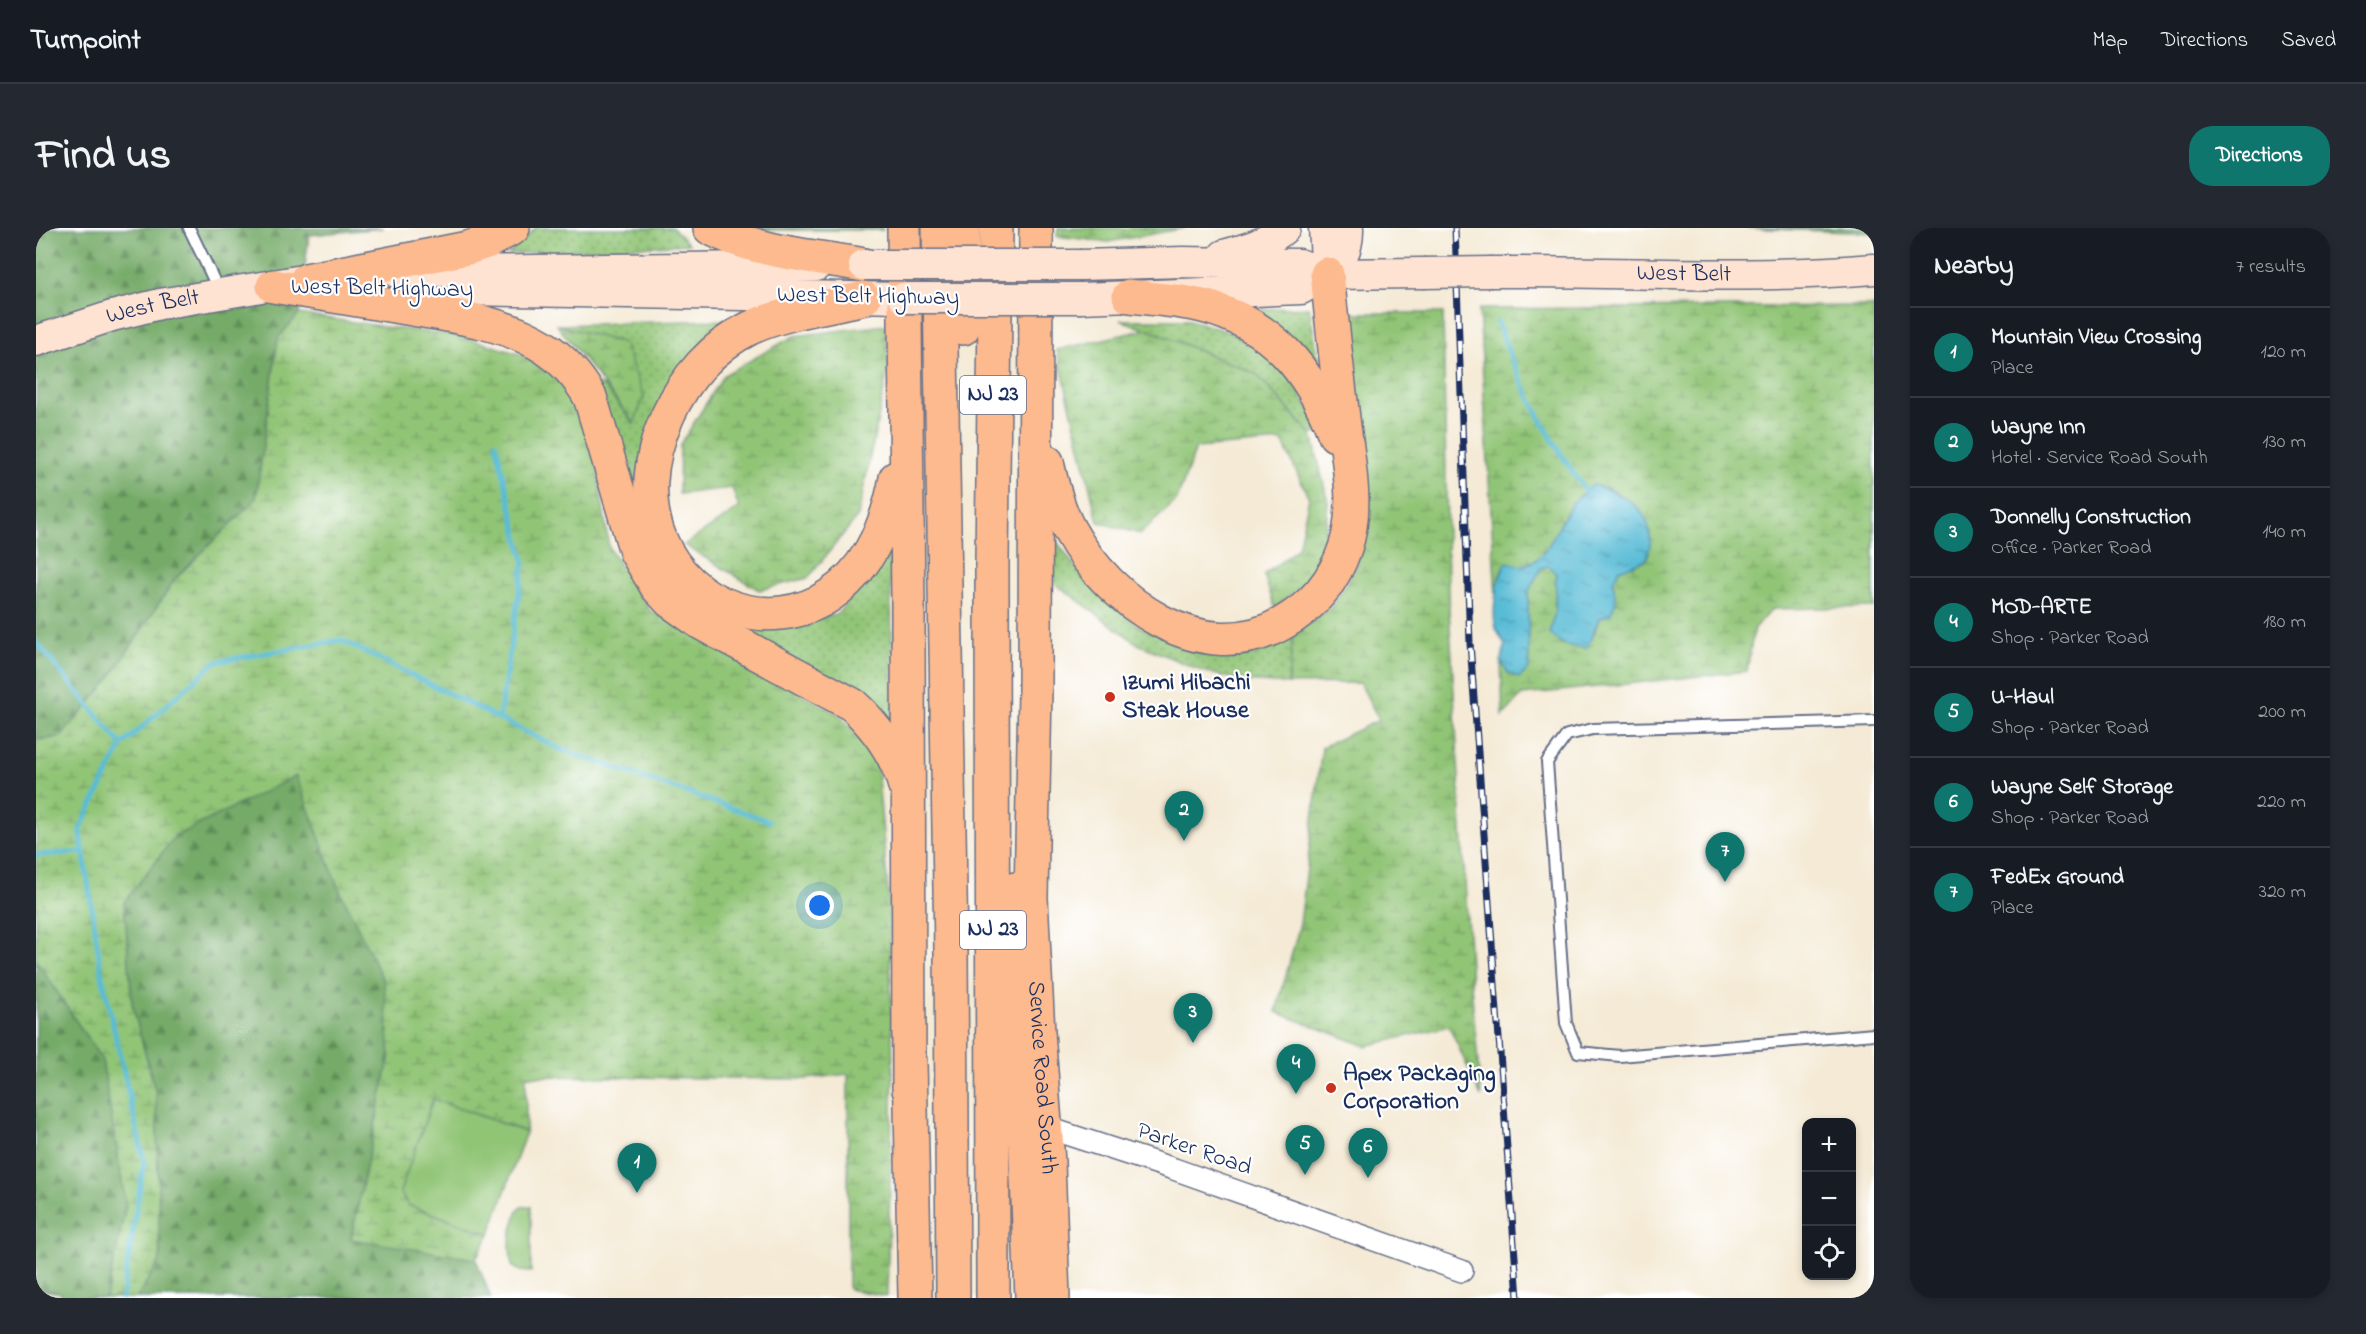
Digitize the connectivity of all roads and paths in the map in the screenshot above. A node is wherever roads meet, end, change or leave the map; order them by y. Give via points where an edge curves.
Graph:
1 (513, 228) edge
2 (710, 228) edge
3 (904, 228) edge
4 (939, 228) edge
5 (963, 228) edge
6 (996, 228) edge
7 (1285, 228) edge
8 (1324, 228) edge
9 (1348, 228) edge
10 (191, 231) edge
11 (1036, 232) edge
12 (1183, 262) junction
13 (864, 265) junction
14 (1874, 269) edge
15 (1492, 272) joint
16 (1327, 274) junction
17 (306, 280) junction
18 (273, 286) junction
19 (220, 293) junction
20 (1129, 296) junction
21 (864, 298) junction
22 (36, 341) edge
23 (1035, 374) junction
24 (906, 396) junction
25 (1351, 498) junction
26 (992, 561) junction
27 (1874, 721) edge
28 (910, 801) junction
29 (951, 950) junction
30 (1874, 1034) edge
31 (910, 1061) junction
32 (1045, 1127) junction
33 (1462, 1270) dead end
34 (903, 1298) edge
35 (915, 1298) edge
36 (953, 1298) edge
37 (993, 1298) edge
38 (1032, 1298) edge
39 (1053, 1298) edge

1 - 17 main road via 468,248
2 - 13 main road via 769,248
3 - 24 main road
4 - 29 main road, NJ 23
5 - 29 main road via 962,685
6 - 26 main road, NJ 23
7 - 12 main road via 1239,251
8 - 16 main road
9 - 16 main road via 1341,260
10 - 19 lane
11 - 23 main road
12 - 13 main road, West Belt Highway, bridge
12 - 16 main road, West Belt Highway via 1299,264
13 - 17 main road, West Belt Highway via 368,272
14 - 15 main road, West Belt via 1719,276
15 - 16 main road, West Belt Highway, bridge
16 - 20 main road, West Belt Highway via 1301,289
16 - 25 main road
17 - 18 main road, West Belt Highway
18 - 19 main road, West Belt
18 - 21 main road, West Belt Highway
18 - 28 main road via 492,326 543,346 563,361 580,378 590,397 636,552 657,587 701,623 853,705 885,741
19 - 22 main road, West Belt via 112,316
20 - 21 main road, West Belt Highway, bridge
20 - 25 main road via 1201,305 1270,336 1305,374 1325,411 1341,452
21 - 24 main road via 751,328 711,355 683,387 660,436 652,486 656,524 678,570 716,601 751,612 793,611 831,596 860,568 881,531 895,486
23 - 25 main road via 1050,476 1069,530 1102,576 1124,597 1172,627 1222,639 1274,629 1295,617 1312,603 1338,566 1346,546
23 - 32 main road, Service Road South via 1031,898
24 - 28 main road
26 - 37 main road, NJ 23
26 - 38 main road via 1010,772
27 - 30 lane via 1593,729 1567,735 1547,762 1566,1023 1578,1052 1620,1056
28 - 31 main road
29 - 36 main road, NJ 23
31 - 34 main road
31 - 35 main road
32 - 33 street, Parker Road
32 - 39 main road, Service Road South

